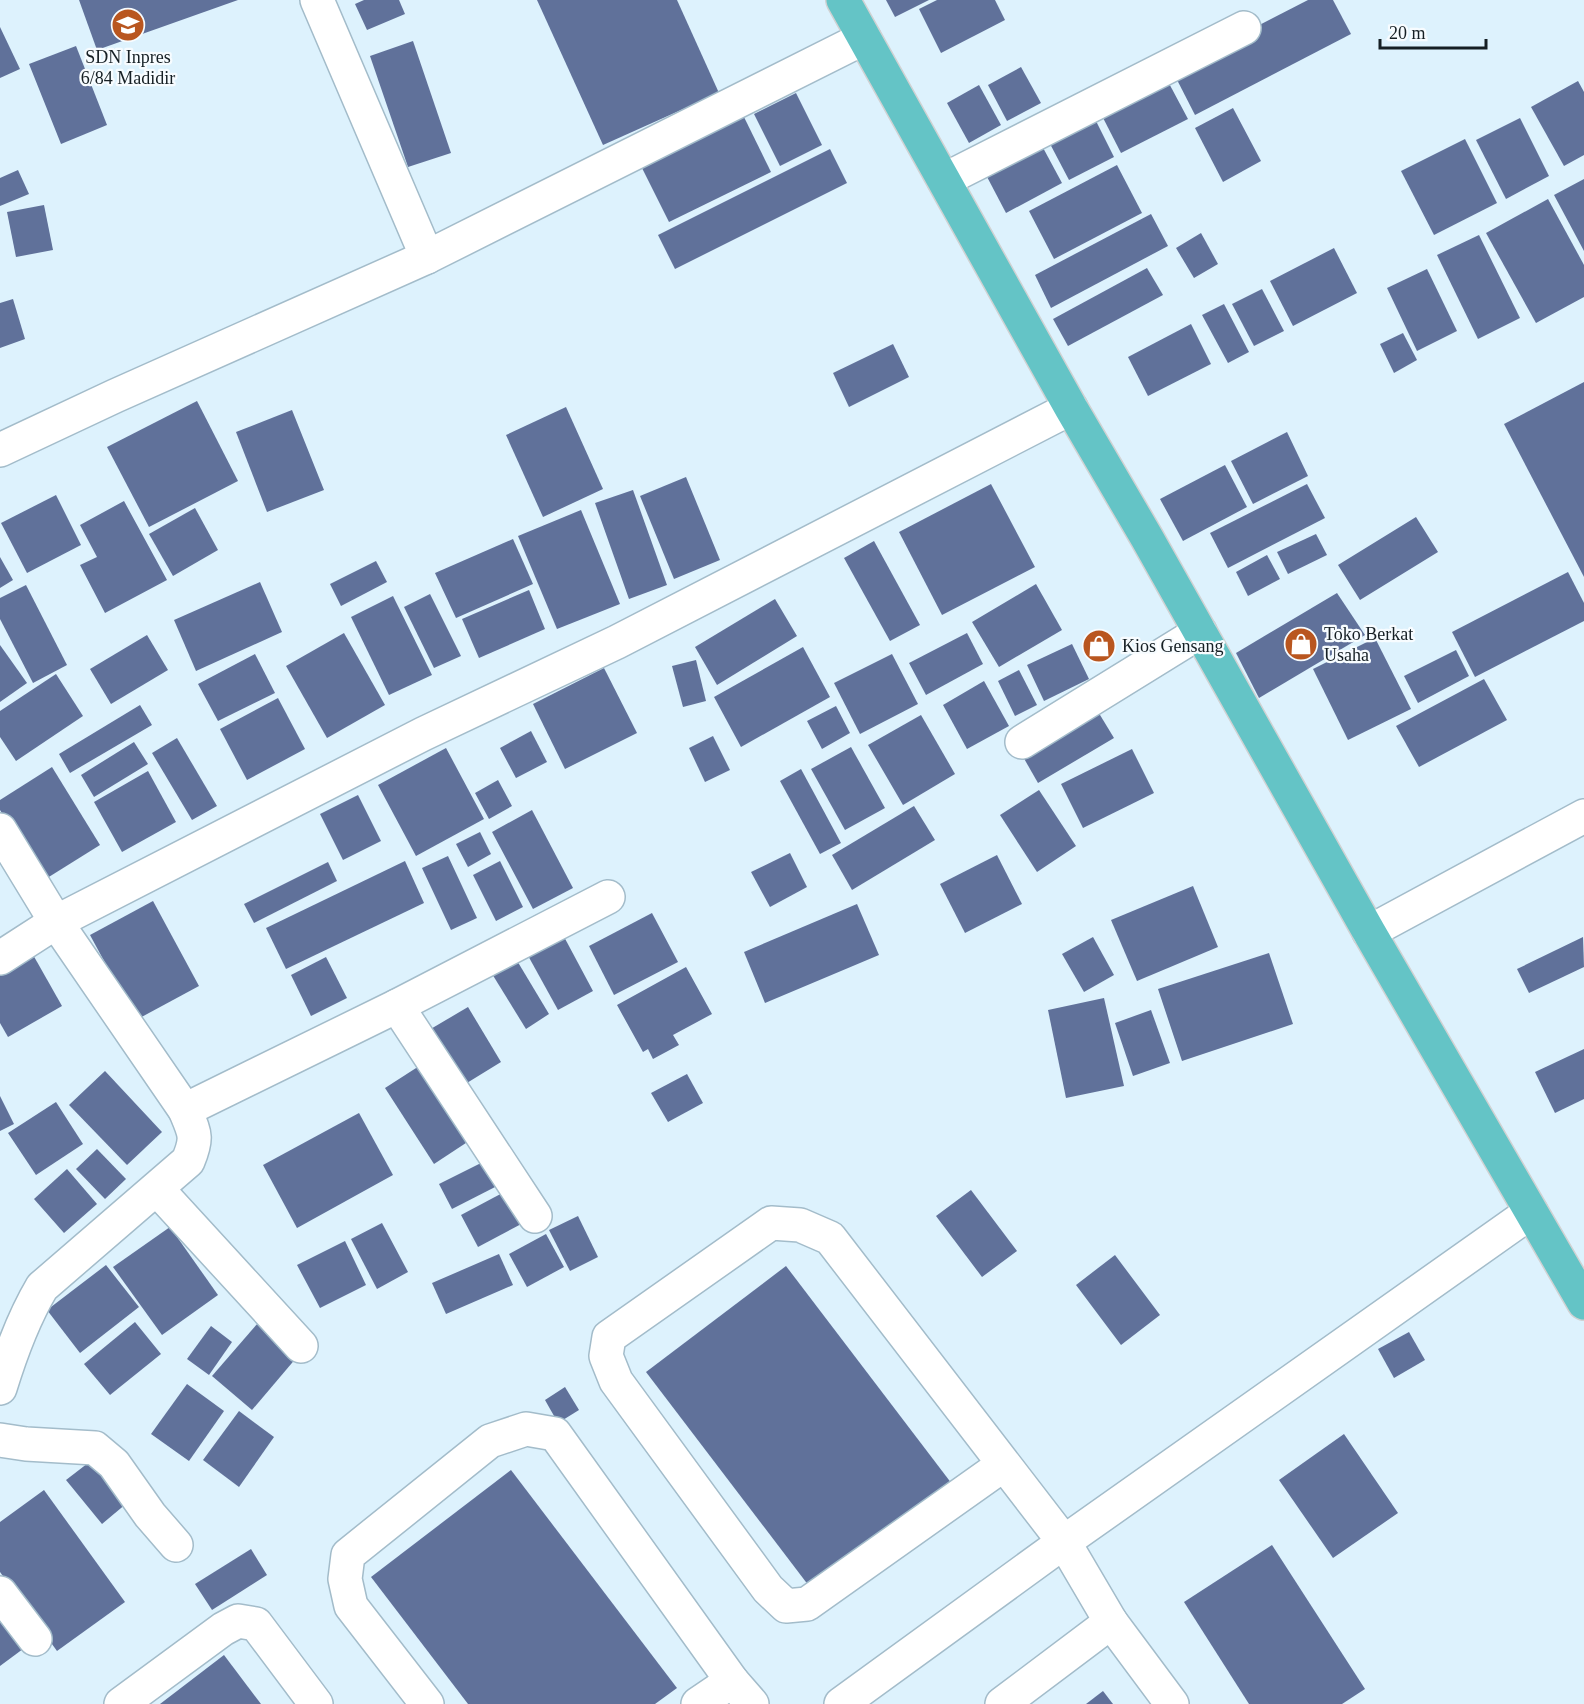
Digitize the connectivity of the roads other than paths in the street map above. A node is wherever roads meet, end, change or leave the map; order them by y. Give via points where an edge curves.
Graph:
1 (317, 0) edge
2 (843, 0) edge
3 (1244, 28) dead end
4 (864, 38) junction
5 (945, 180) junction
6 (428, 257) junction
7 (1071, 408) junction
8 (0, 450) edge
9 (1200, 632) junction
10 (1022, 742) dead end
11 (1584, 816) edge
12 (0, 830) edge
13 (608, 897) dead end
14 (56, 922) junction
15 (1369, 932) junction
16 (0, 958) edge
17 (397, 1006) junction
18 (185, 1110) junction
19 (157, 1189) junction
20 (1531, 1212) junction
21 (535, 1216) dead end
22 (1584, 1303) edge
23 (301, 1346) dead end
24 (0, 1388) edge
25 (0, 1440) edge
26 (1003, 1465) junction
27 (1064, 1542) junction
28 (176, 1545) dead end
29 (0, 1593) edge
30 (1111, 1622) junction
31 (35, 1639) dead end
32 (742, 1693) edge
33 (121, 1704) edge
34 (316, 1704) edge
35 (428, 1704) edge
36 (698, 1704) edge
37 (841, 1704) edge
38 (1002, 1704) edge
39 (1172, 1704) edge

1 - 6 street
2 - 4 highway
3 - 5 street
4 - 5 highway
4 - 6 street
5 - 7 highway
6 - 8 street
7 - 9 highway
7 - 14 street via 617,642 423,734
9 - 10 street
9 - 15 highway
11 - 15 street
12 - 14 street
13 - 17 street
14 - 16 street
14 - 18 street
15 - 20 highway
17 - 18 street
17 - 21 street
18 - 19 street via 195,1142 188,1161
19 - 23 street
19 - 24 street via 42,1287 27,1312
20 - 22 highway
20 - 27 street
25 - 28 street via 95,1448 114,1464
26 - 26 street via 830,1238 800,1225 771,1223 609,1337 606,1356 616,1381 768,1589 786,1606 807,1604
26 - 27 street
27 - 30 street
27 - 37 street
29 - 31 street
30 - 38 street
30 - 39 street
32 - 35 street via 555,1434 526,1429 490,1441 348,1555 345,1579 351,1606
32 - 36 street
33 - 34 street via 238,1621 256,1624

